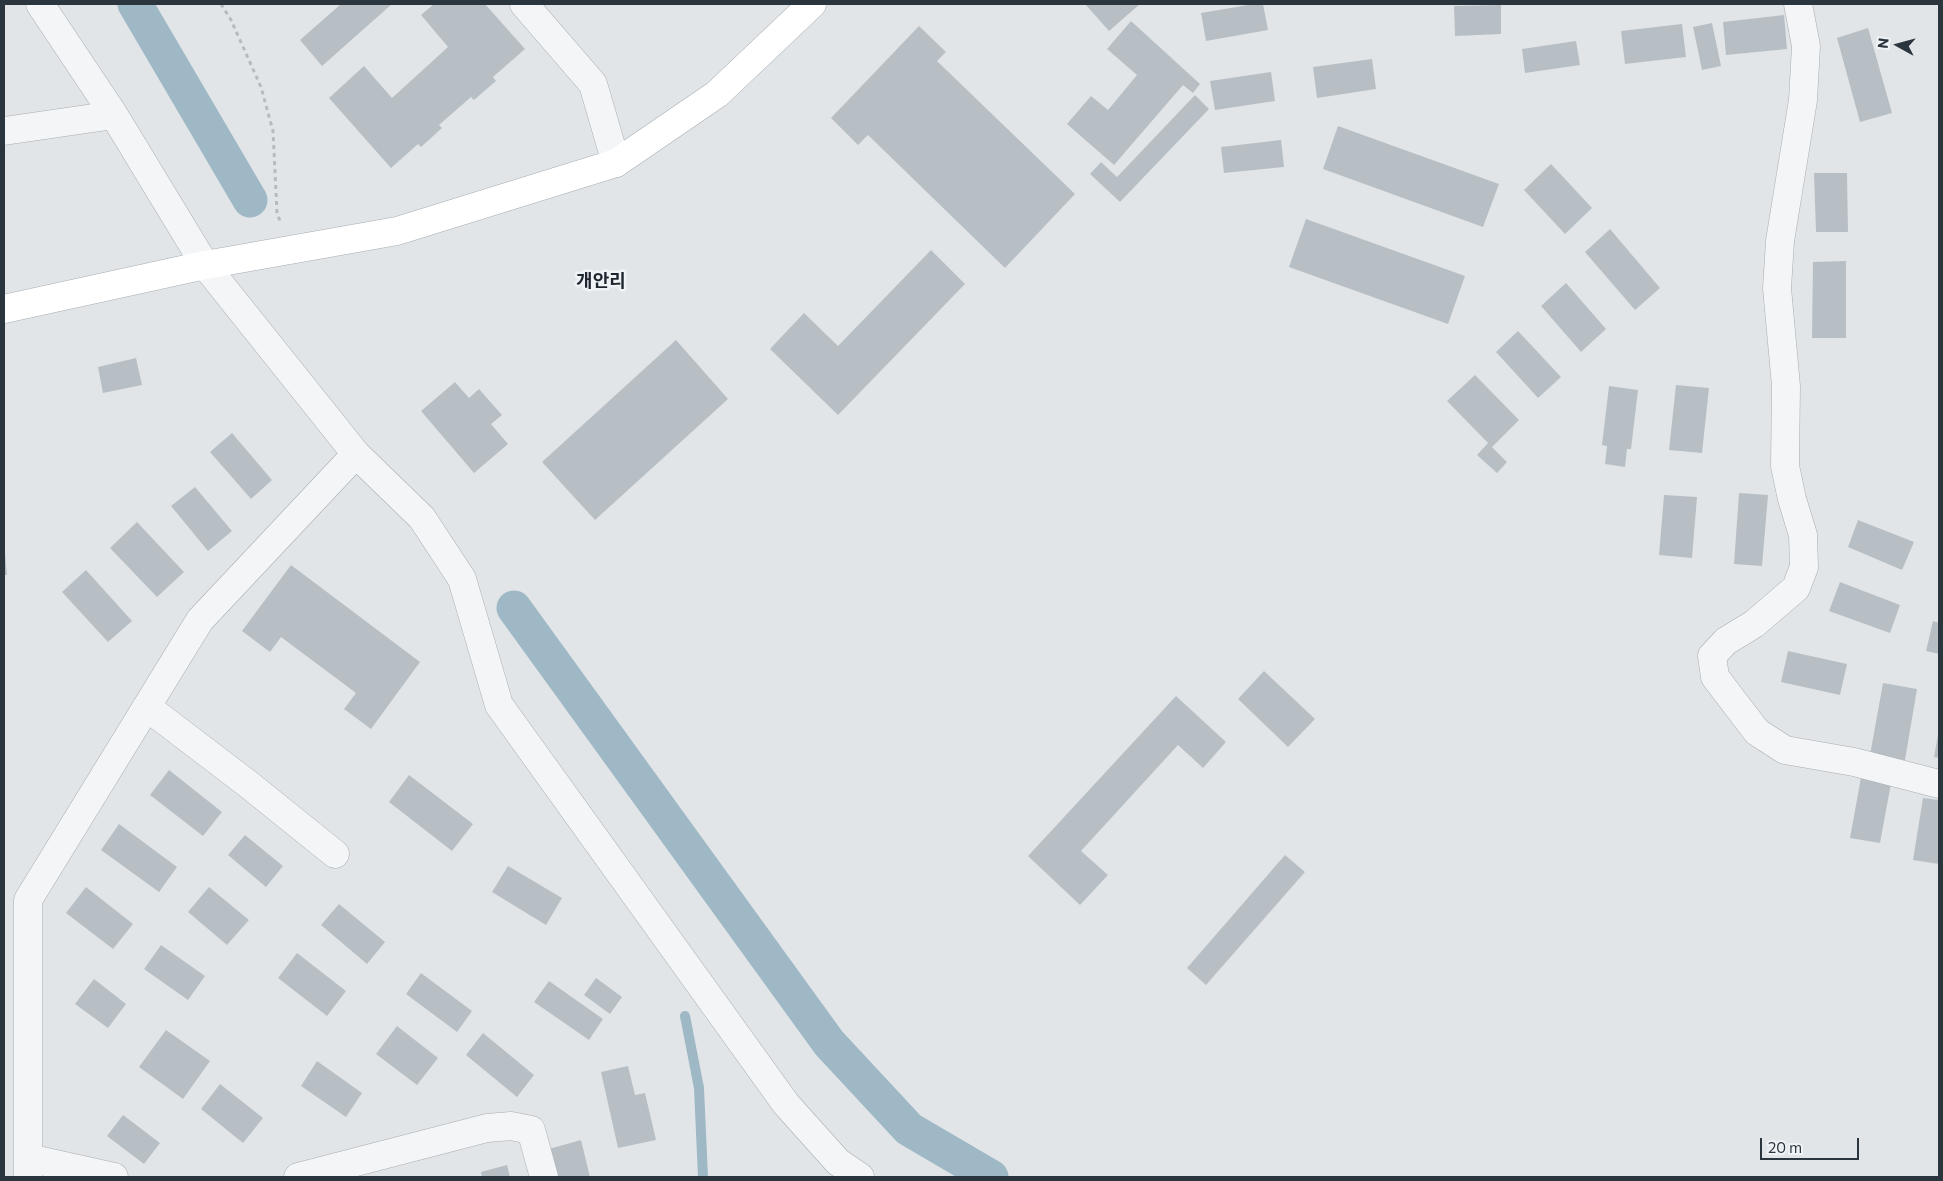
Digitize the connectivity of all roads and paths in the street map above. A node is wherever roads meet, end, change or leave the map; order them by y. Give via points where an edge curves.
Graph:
1 (40, 4) edge
2 (221, 4) edge
3 (524, 4) edge
4 (812, 4) edge
5 (1798, 4) edge
6 (114, 114) junction
7 (4, 131) edge
8 (616, 163) junction
9 (292, 250) junction
10 (205, 265) junction
11 (4, 309) edge
12 (356, 454) junction
13 (146, 707) junction
14 (1939, 784) edge
15 (335, 854) dead end
16 (28, 1168) edge
17 (307, 1176) edge
18 (114, 1177) edge
19 (544, 1177) edge
20 (860, 1177) edge

1 - 6 street
2 - 9 path via 232,20 261,87 272,131 277,213
3 - 8 street via 592,84
4 - 8 main road via 717,94
5 - 14 street via 1806,46 1804,82 1780,241 1777,288 1786,386 1785,466 1803,535 1804,567 1796,588 1754,624 1726,641 1712,656 1715,677 1758,732 1785,750 1854,762
6 - 7 street
6 - 10 street
8 - 9 main road via 397,231
9 - 10 main road
10 - 11 main road
10 - 12 street
12 - 13 street via 200,620
12 - 20 street via 422,518 462,579 499,705 786,1104 838,1162
13 - 15 street
13 - 16 street via 28,900
16 - 18 street
17 - 19 street via 487,1128 510,1126 530,1130

